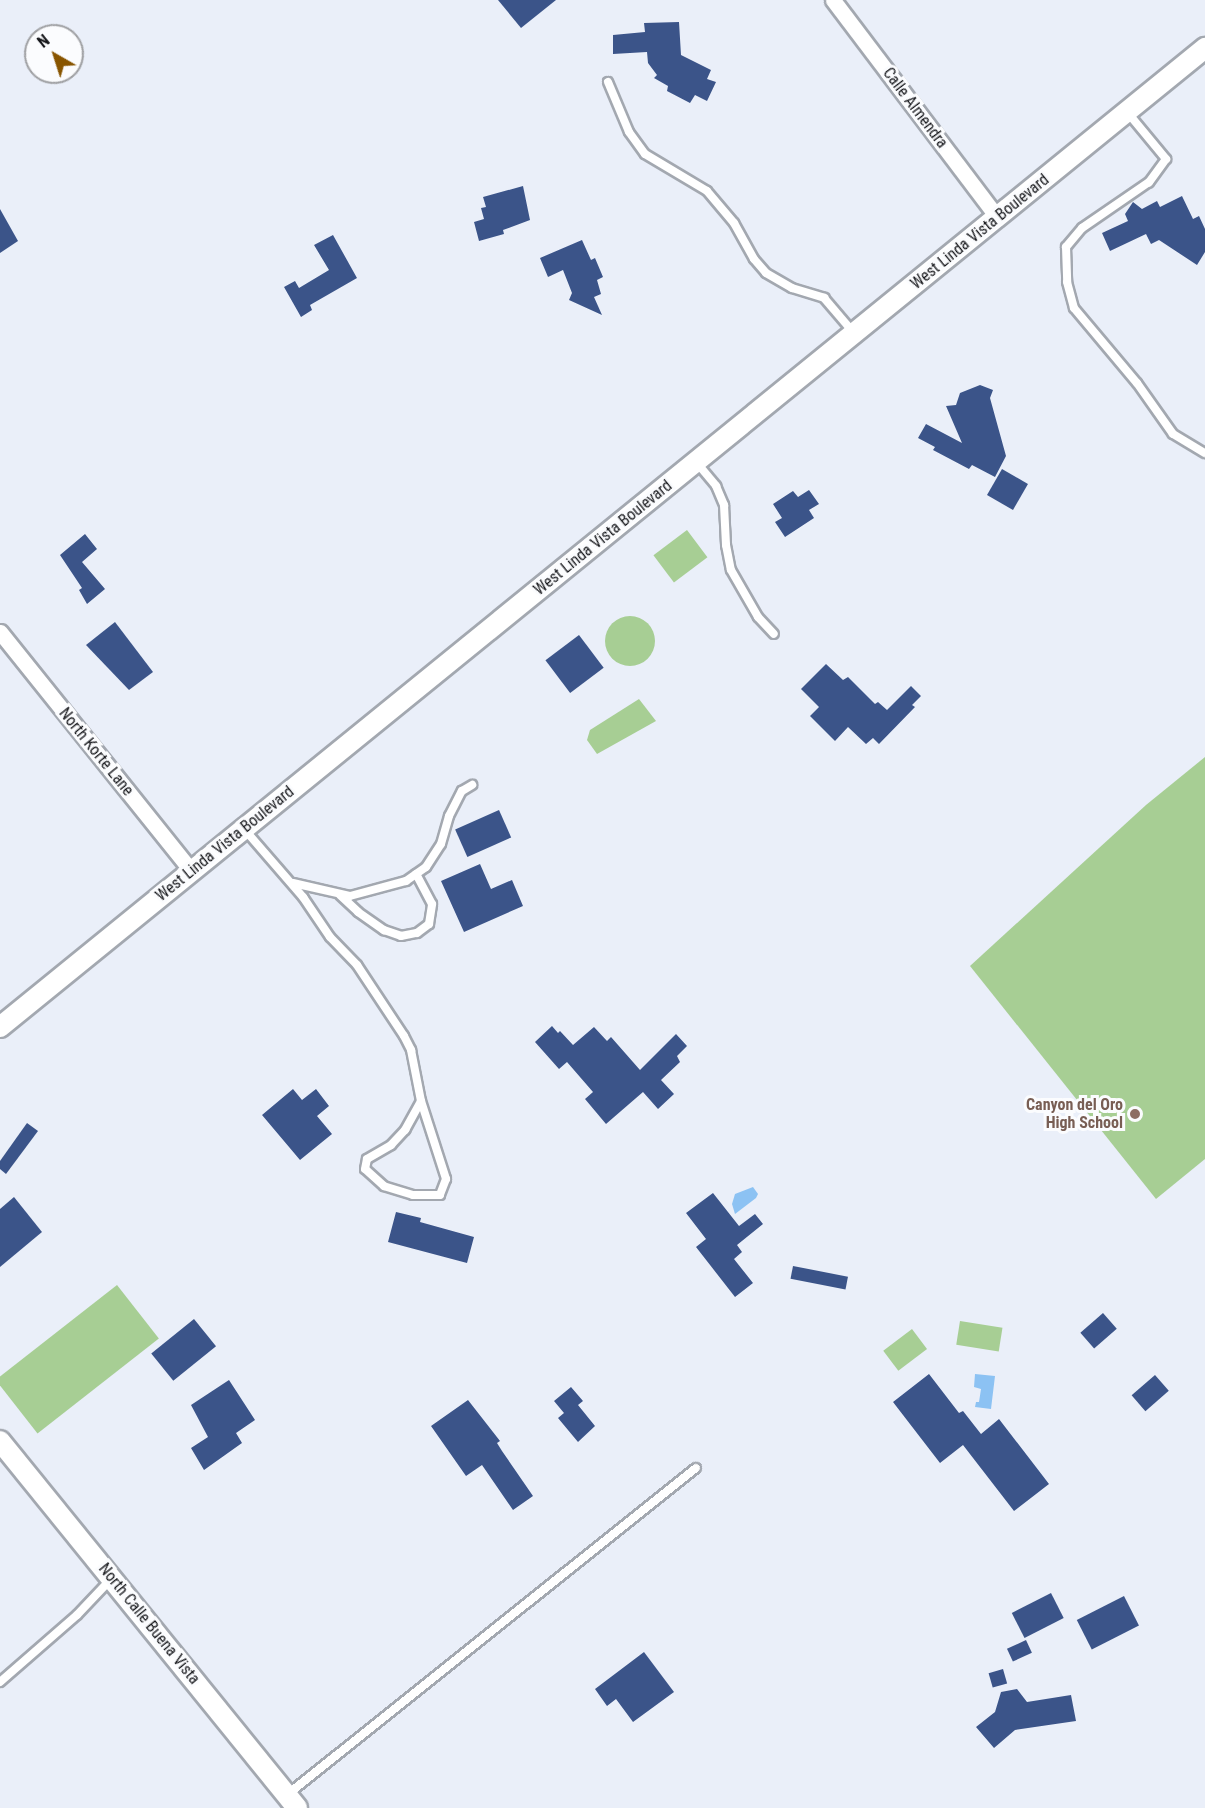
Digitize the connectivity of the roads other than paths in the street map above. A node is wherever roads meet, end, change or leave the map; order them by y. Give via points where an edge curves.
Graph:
1 (833, 0) edge
2 (1205, 48) edge
3 (608, 82) dead end
4 (1127, 112) junction
5 (997, 217) junction
6 (854, 333) junction
7 (1205, 453) edge
8 (696, 462) junction
9 (0, 632) edge
10 (774, 634) dead end
11 (472, 785) dead end
12 (244, 829) junction
13 (192, 872) junction
14 (416, 874) junction
15 (291, 883) junction
16 (339, 894) junction
17 (0, 1028) edge
18 (421, 1101) junction
19 (0, 1441) edge
20 (696, 1468) dead end
21 (112, 1578) junction
22 (0, 1682) edge
23 (292, 1801) edge

1 - 5 street, Calle Almendra
2 - 4 street, West Linda Vista Boulevard
3 - 6 lane via 629,132 645,154 707,191 735,223 766,273 792,288 824,298
4 - 5 street, West Linda Vista Boulevard
4 - 7 lane via 1166,159 1149,182 1082,228 1066,248 1066,282 1074,308 1137,383 1173,434
5 - 6 street, West Linda Vista Boulevard
6 - 8 street, West Linda Vista Boulevard
8 - 10 lane via 716,486 724,505 731,570 758,617
8 - 12 street, West Linda Vista Boulevard
9 - 13 street, North Korte Lane
11 - 14 lane via 462,791 441,844 426,867
12 - 13 street, West Linda Vista Boulevard
12 - 15 lane
13 - 17 street, West Linda Vista Boulevard
14 - 16 lane via 406,881 371,891 350,896
14 - 16 lane via 432,904 429,924 417,933 401,936 384,930
15 - 16 lane
15 - 18 lane via 316,920 357,965 404,1036 411,1050
18 - 18 lane via 446,1179 440,1195 413,1195 384,1186 365,1169 367,1159 391,1145 405,1130
19 - 21 street, North Calle Buena Vista
20 - 23 lane
21 - 22 lane via 77,1615
21 - 23 street, North Calle Buena Vista

